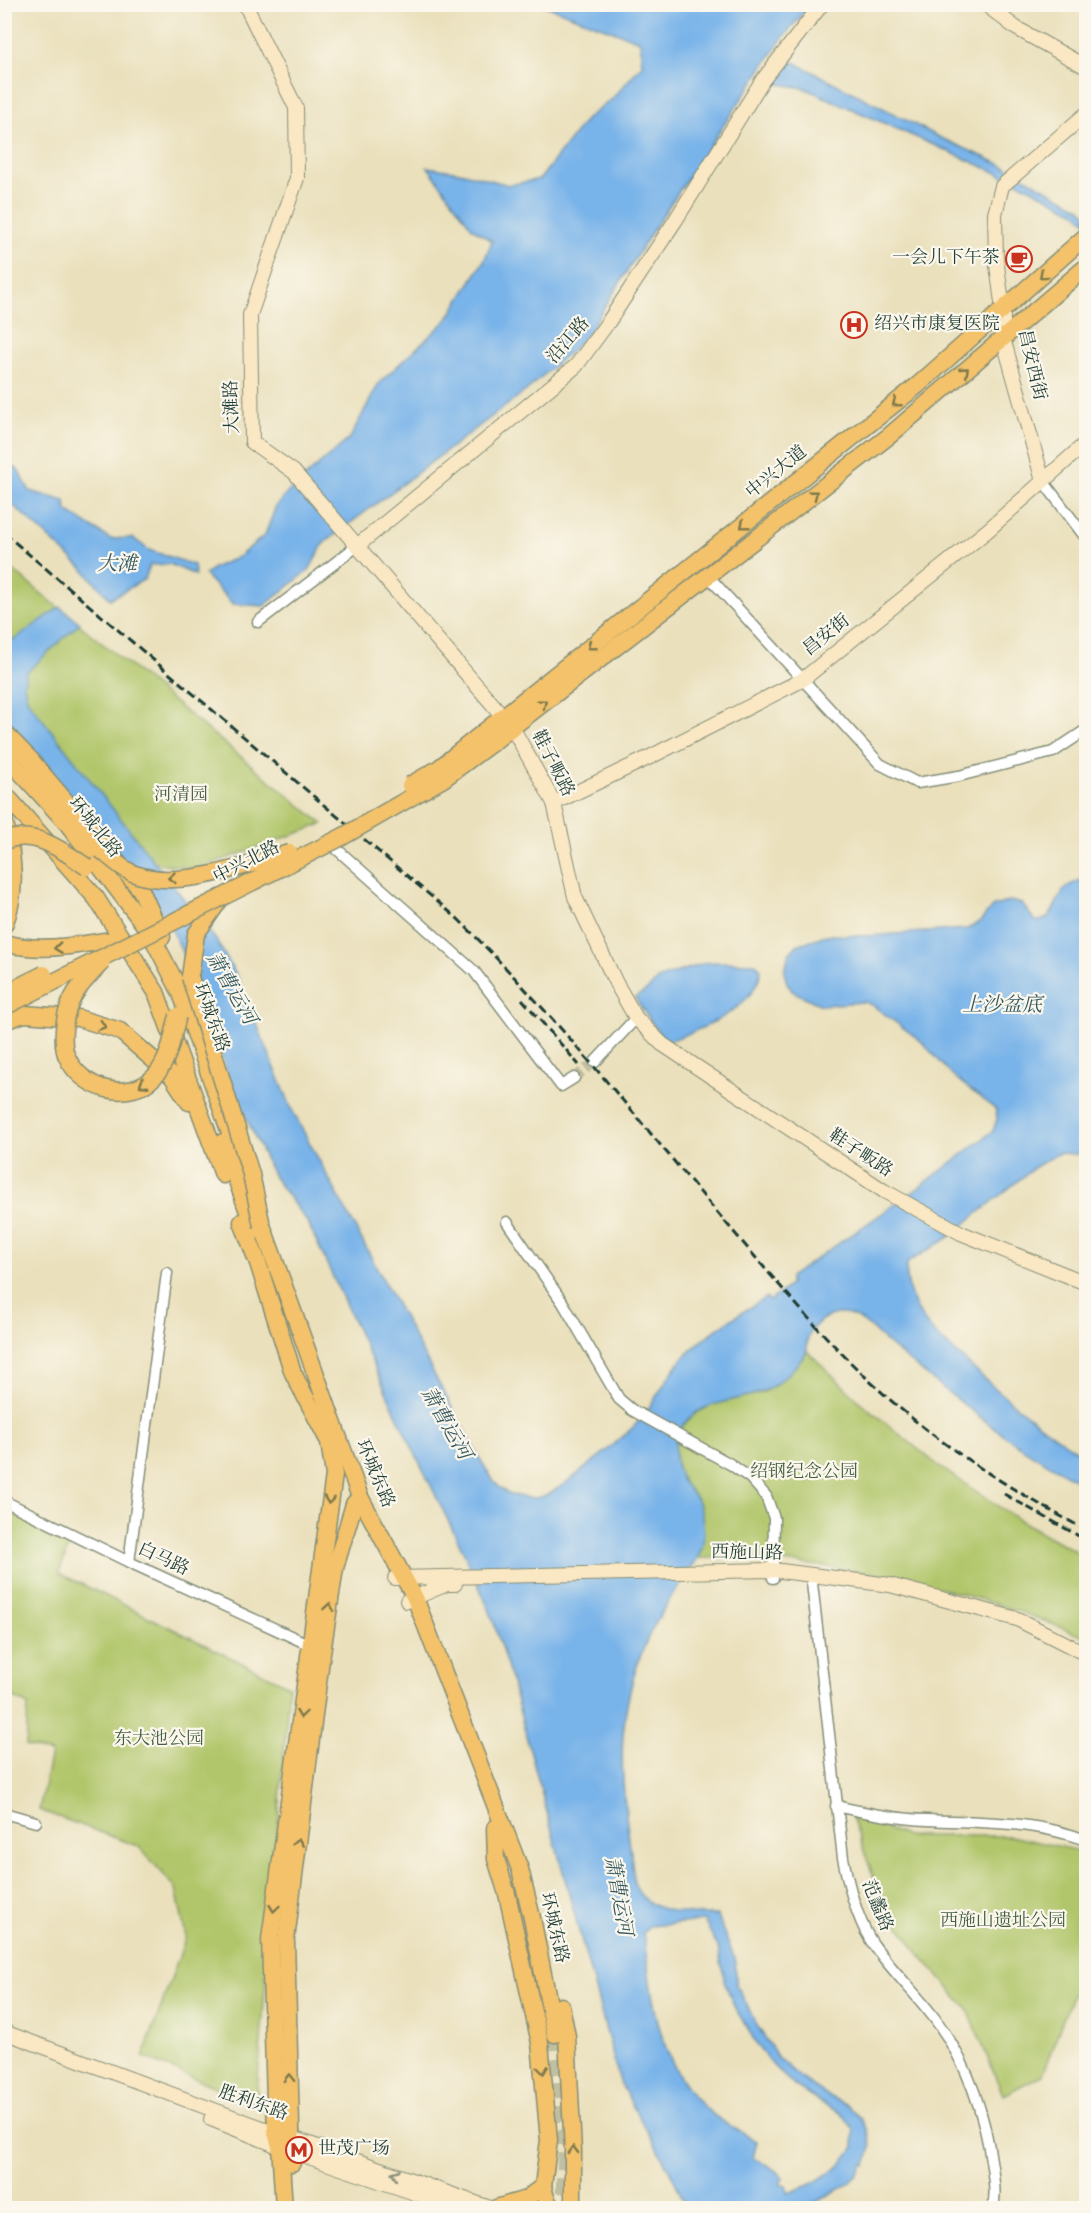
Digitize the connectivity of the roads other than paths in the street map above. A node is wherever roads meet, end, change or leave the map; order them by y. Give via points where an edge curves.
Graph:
1 (245, 4) edge
2 (822, 4) edge
3 (985, 4) edge
4 (1086, 67) edge
5 (1086, 114) edge
6 (1086, 236) edge
7 (1086, 267) edge
8 (1003, 310) junction
9 (1004, 338) junction
10 (1086, 443) edge
11 (1043, 481) junction
12 (1086, 538) edge
13 (357, 546) junction
14 (708, 576) junction
15 (258, 622) dead end
16 (802, 680) junction
17 (507, 722) junction
18 (1086, 730) edge
19 (4, 732) edge
20 (491, 735) junction
21 (4, 744) edge
22 (4, 754) edge
23 (4, 764) edge
24 (4, 793) edge
25 (554, 803) junction
26 (4, 819) edge
27 (63, 826) junction
28 (4, 841) edge
29 (330, 843) junction
30 (290, 853) junction
31 (87, 867) junction
32 (221, 898) junction
33 (4, 924) edge
34 (144, 932) junction
35 (4, 943) edge
36 (111, 947) junction
37 (4, 994) edge
38 (4, 1007) edge
39 (178, 1016) junction
40 (636, 1018) junction
41 (4, 1021) edge
42 (596, 1062) tunnel mouth
43 (574, 1078) dead end
44 (203, 1123) junction
45 (507, 1222) dead end
46 (262, 1226) junction
47 (167, 1273) dead end
48 (1086, 1283) edge
49 (312, 1378) junction
50 (331, 1439) junction
51 (357, 1500) junction
52 (4, 1501) edge
53 (129, 1562) junction
54 (768, 1574) junction
55 (399, 1578) junction
56 (447, 1580) junction
57 (812, 1583) junction
58 (411, 1600) junction
59 (310, 1645) junction
60 (1086, 1654) edge
61 (1086, 1662) edge
62 (836, 1806) junction
63 (4, 1813) edge
64 (36, 1822) dead end
65 (499, 1826) junction
66 (1086, 1840) edge
67 (4, 2032) edge
68 (551, 2035) tunnel mouth
69 (4, 2039) edge
70 (285, 2142) junction
71 (543, 2186) junction
72 (569, 2204) edge
73 (284, 2208) edge
74 (295, 2208) edge
75 (459, 2208) edge
76 (490, 2208) edge
77 (496, 2208) edge
78 (554, 2208) edge
79 (993, 2208) edge

1 - 13 street, 大滩路 via 296,108 297,178 250,315 252,442 294,472
2 - 13 street, 沿江路 via 762,81 675,221 576,366
3 - 4 street via 1016,28
5 - 8 street, 昌安西街 via 1002,186 995,214
6 -> 8 main road, 中兴大道
7 - 9 main road, 中兴大道
8 - 9 street, 昌安西街
8 -> 17 main road, 中兴大道 via 918,386
9 - 11 street, 昌安西街
14 -> 9 main road, 中兴大道 via 889,436
10 - 11 street, 昌安街
11 - 12 street
11 - 16 street, 昌安街
13 - 15 street, 沿江路
13 - 17 street, 大滩路
14 - 16 street
17 -> 14 main road, 中兴大道
16 - 18 street via 880,764 917,783 1053,752
16 - 25 street, 昌安街
17 - 20 main road, 中兴大道
17 - 25 street, 鞋子畈路
19 - 50 main road via 141,890 243,1133 263,1207 333,1396
20 - 29 main road, 中兴北路, bridge via 443,780
20 - 30 main road, 中兴北路, bridge via 337,829
30 -> 21 main road, bridge via 204,876 159,879 134,874 101,850
22 - 27 main road, 环城北路
23 - 27 main road, 环城北路
24 - 44 main road via 96,898 156,992
25 - 40 street, 鞋子畈路 via 575,897
26 - 33 main road via 12,853 10,910
27 - 31 main road, 环城北路
27 - 34 main road, 环城北路
28 - 31 main road, bridge via 30,838 51,843
29 - 32 main road, 中兴北路, bridge
29 - 43 street via 474,971 561,1086
30 - 36 main road, 中兴北路, bridge
31 - 34 main road, 环城北路
32 - 36 main road, 中兴北路, bridge
32 - 46 main road, bridge via 196,934 190,977 251,1174
34 - 39 main road, 环城东路
34 - 46 main road, 环城东路, bridge via 181,993
36 -> 35 main road via 21,948
36 - 37 main road, 中兴北路, bridge
36 - 38 main road, 中兴北路, bridge
39 -> 36 main road, bridge via 167,1058 154,1077 134,1089 106,1090 83,1079 66,1056 64,1026 80,986
39 - 49 main road, 环城东路
40 - 42 street
40 - 48 street, 鞋子畈路 via 662,1044 884,1191 961,1233
41 -> 44 main road via 24,1014 78,1018 120,1031 172,1076
44 - 50 main road via 258,1263 293,1373
45 - 54 street via 563,1303 619,1399 730,1464 766,1496 774,1518
46 - 49 main road, 环城东路
47 - 53 street
49 - 50 main road, 环城东路
50 - 51 main road, 环城东路
50 -> 59 main road via 333,1475
51 - 55 main road, 环城东路
70 -> 51 main road via 286,1940 334,1568
52 - 53 street, 白马路
53 - 59 street, 白马路
54 - 56 street, 西施山路
54 - 57 street, 西施山路
54 - 60 street, 西施山路 via 890,1585 1017,1619
55 - 56 street, 西施山路
55 - 58 main road, 环城东路
56 - 58 street, 西施山路
57 - 61 street, 西施山路 via 889,1591 1015,1624
57 - 62 street, 范蠡路
58 - 65 main road, 环城东路
59 -> 70 main road via 270,1939
62 - 66 street via 880,1816 1036,1826
62 - 79 street, 范蠡路 via 853,1902 870,1939 942,2029 961,2058 979,2102 989,2142
63 - 64 street
65 - 68 main road, 环城东路
65 -> 71 main road via 496,1859 540,2043 549,2140
72 -> 65 main road via 573,2151 567,2036 526,1859 516,1839
67 - 70 street, 胜利东路
69 - 70 street, 胜利东路
70 - 73 main road
70 - 74 main road
70 - 75 street, 胜利东路
76 -> 70 street, 胜利东路
71 - 77 main road via 526,2199
71 - 78 main road via 546,2200

